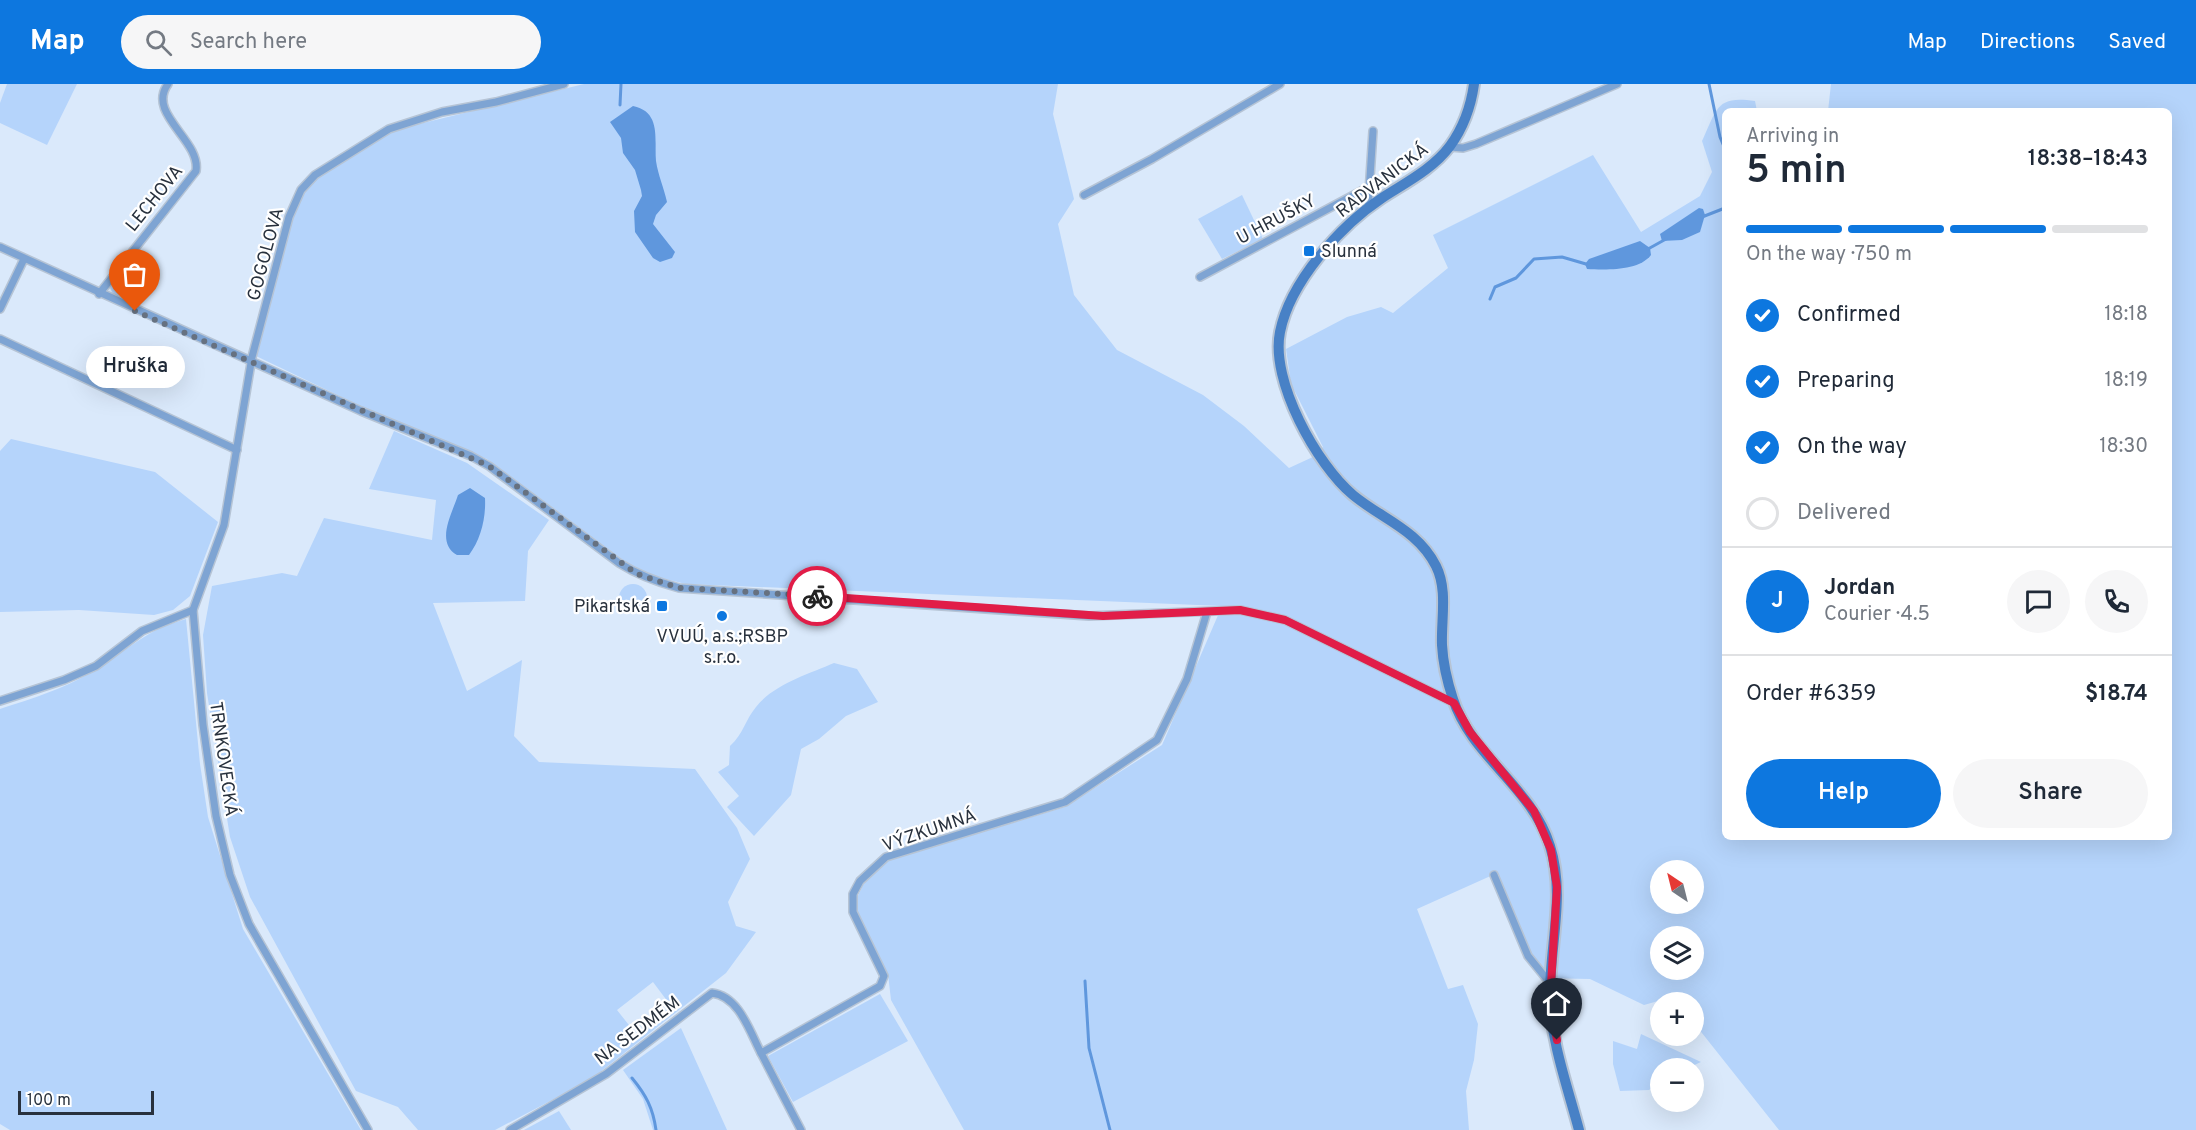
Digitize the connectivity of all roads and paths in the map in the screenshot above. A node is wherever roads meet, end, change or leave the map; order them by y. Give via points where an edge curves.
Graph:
1 (168, 84) edge
2 (564, 84) edge
3 (1280, 84) edge
4 (1474, 84) edge
5 (1617, 84) edge
6 (1373, 131) dead end
7 (1450, 147) junction
8 (1367, 188) junction
9 (1084, 195) dead end
10 (1368, 208) junction
11 (0, 248) edge
12 (24, 259) junction
13 (1200, 278) dead end
14 (99, 294) junction
15 (0, 309) edge
16 (0, 339) edge
17 (251, 362) junction
18 (237, 450) junction
19 (192, 610) junction
20 (1207, 612) junction
21 (0, 701) edge
22 (1454, 703) junction
23 (1494, 875) dead end
24 (1550, 983) junction
25 (761, 1053) junction
26 (368, 1130) edge
27 (510, 1130) edge
28 (801, 1130) edge
29 (1579, 1130) edge

1 - 14 street, LECHOVA via 164,107 194,153 196,171
2 - 17 street, GOGOLOVA via 403,123 310,179 291,211
3 - 9 street
4 - 7 street, RADVANICKÁ via 1466,116
5 - 7 street via 1476,144
6 - 8 street
7 - 10 street, RADVANICKÁ via 1425,170
8 - 10 street
8 - 13 street, U HRUŠKY
10 - 22 street, RADVANICKÁ via 1332,242 1291,301 1280,332 1280,361 1302,422 1335,476 1357,497 1405,529 1435,565 1442,589 1445,666
11 - 12 street
12 - 14 street
12 - 15 street
14 - 17 street
16 - 18 street
17 - 18 street, TRNKOVECKÁ
17 - 20 street via 471,456 619,563 672,586 1089,616
18 - 19 street, TRNKOVECKÁ via 224,525
19 - 21 street via 142,631 96,666
19 - 26 street, TRNKOVECKÁ via 216,816 230,875 249,924
20 - 22 street via 1240,610 1285,620
20 - 25 street, VÝZKUMNÁ via 1187,679 1157,740 1065,802 886,857 860,881 852,898 853,912 884,976 880,986
22 - 24 street, RADVANICKÁ via 1470,732 1530,804 1549,842 1557,887
23 - 24 street via 1528,956
24 - 29 street, RADVANICKÁ via 1552,1024
25 - 27 street, NA SEDMÉM via 741,1013 729,1001 712,993 606,1074
25 - 28 street

